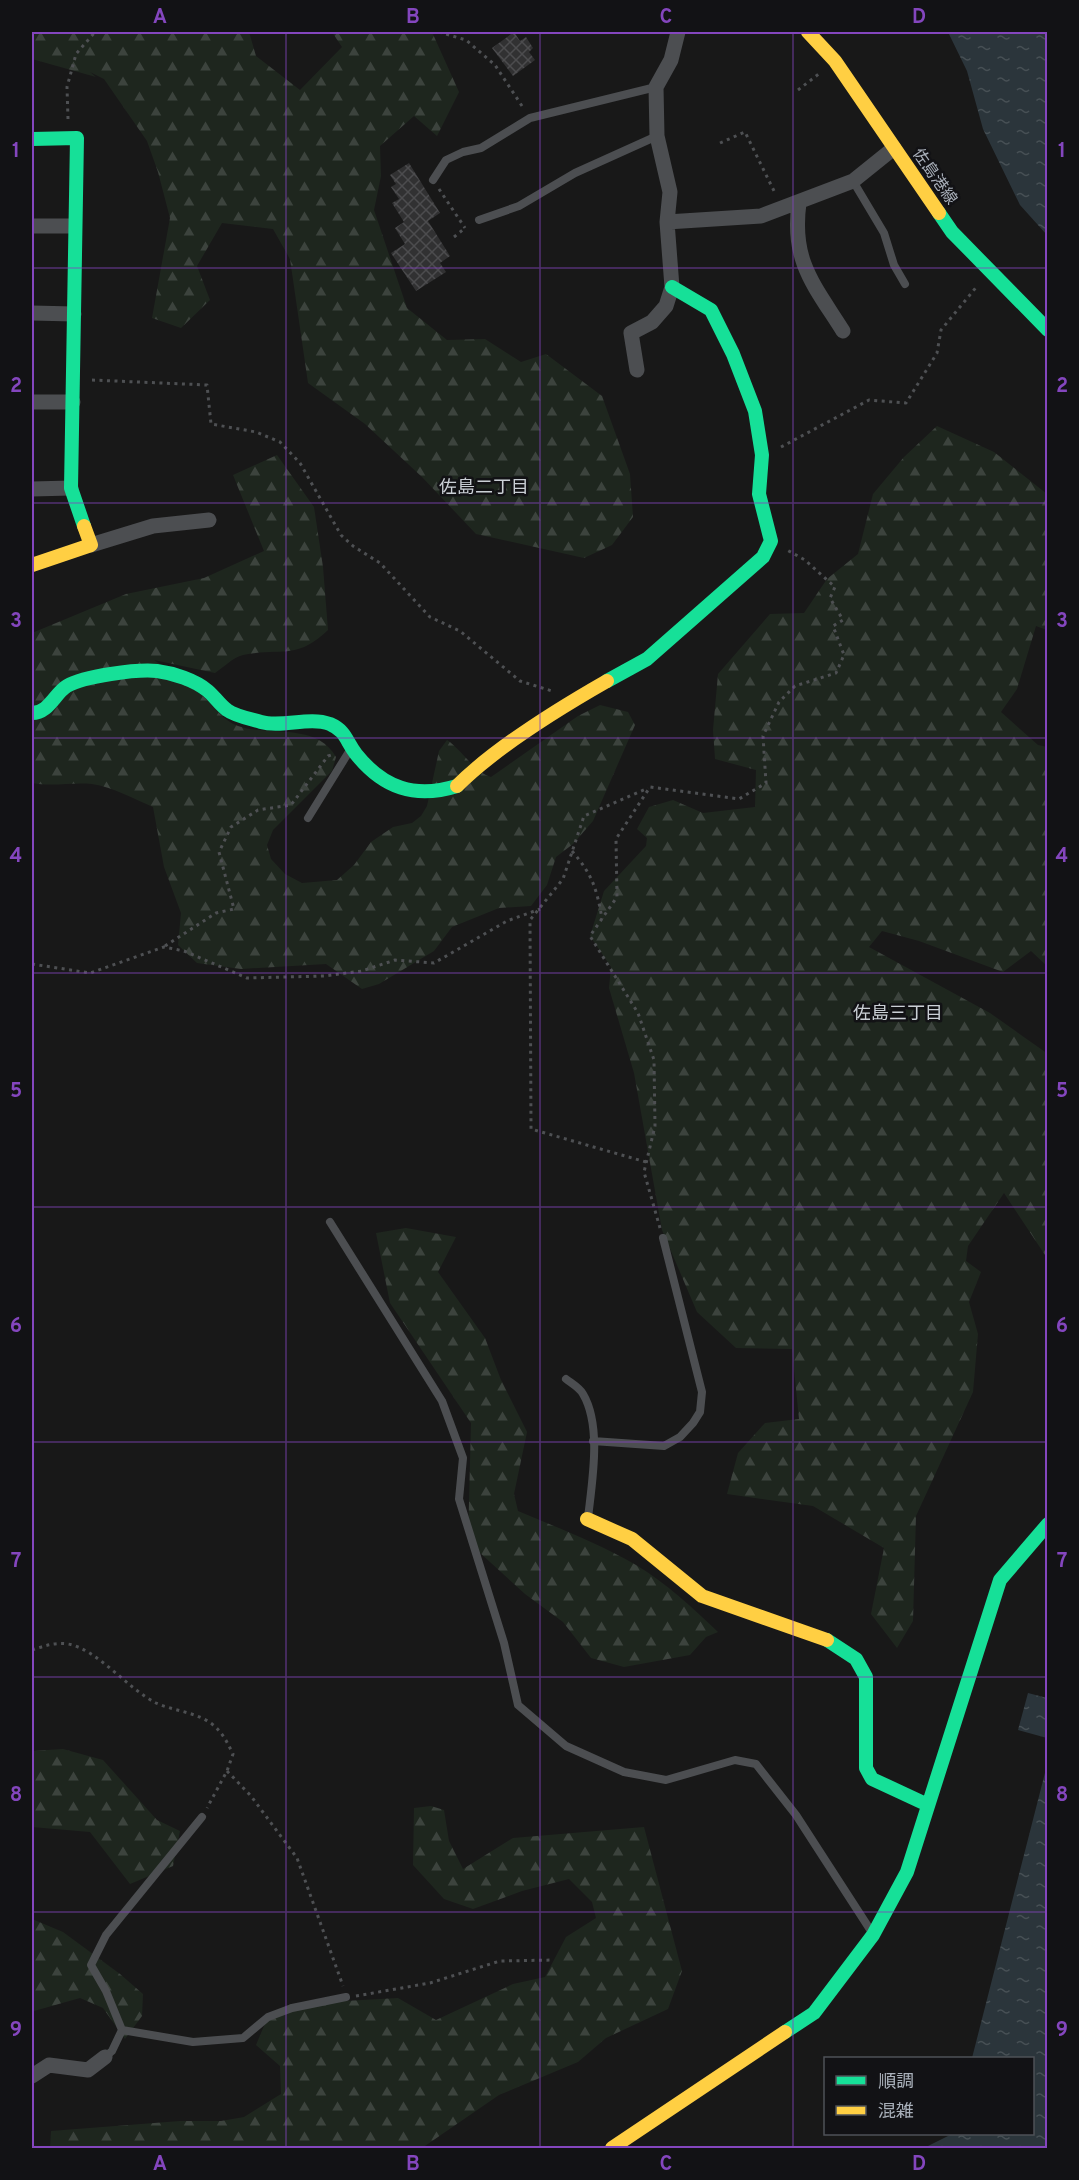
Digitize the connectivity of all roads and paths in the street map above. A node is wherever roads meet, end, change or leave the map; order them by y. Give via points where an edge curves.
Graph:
1 (95, 32) edge
2 (438, 32) edge
3 (678, 32) edge
4 (808, 32) edge
5 (835, 61) junction
6 (656, 87) junction
7 (798, 90) dead end
8 (530, 118) junction
9 (657, 136) junction
10 (68, 138) junction
11 (32, 139) edge
12 (720, 143) dead end
13 (894, 148) junction
14 (433, 180) joint
15 (854, 181) junction
16 (799, 203) junction
17 (783, 208) junction
18 (479, 219) joint
19 (667, 222) junction
20 (32, 226) edge
21 (74, 226) junction
22 (465, 228) junction
23 (454, 237) dead end
24 (989, 272) junction
25 (905, 284) dead end
26 (672, 287) junction
27 (32, 313) edge
28 (74, 314) junction
29 (1047, 330) edge
30 (843, 331) dead end
31 (637, 370) dead end
32 (73, 379) junction
33 (32, 402) edge
34 (73, 402) junction
35 (762, 455) junction
36 (71, 488) junction
37 (32, 489) edge
38 (209, 520) dead end
39 (771, 541) junction
40 (91, 545) junction
41 (32, 565) edge
42 (577, 698) junction
43 (32, 713) edge
44 (352, 746) junction
45 (650, 787) junction
46 (308, 818) dead end
47 (572, 851) junction
48 (540, 909) junction
49 (603, 919) junction
50 (164, 947) junction
51 (32, 964) edge
52 (646, 1162) junction
53 (330, 1222) dead end
54 (663, 1238) joint
55 (566, 1379) dead end
56 (593, 1441) junction
57 (587, 1519) joint
58 (1047, 1524) edge
59 (32, 1650) edge
60 (227, 1771) junction
61 (928, 1805) junction
62 (202, 1817) joint
63 (873, 1935) junction
64 (554, 1960) dead end
65 (346, 1997) junction
66 (122, 2030) junction
67 (105, 2057) joint
68 (32, 2076) edge
69 (612, 2148) edge

1 - 10 path via 76,54 67,87
2 - 8 path via 466,40 495,65
3 - 6 street via 671,60
4 - 5 street, 佐島港線
5 - 7 path
5 - 13 street, 佐島港線
6 - 8 lane
6 - 9 street
8 - 14 lane via 481,148 446,160
9 - 18 lane via 575,173 519,206
9 - 19 street via 670,192
10 - 11 street
10 - 21 street via 77,138
12 - 17 path via 745,132
13 - 15 street
13 - 24 street, 佐島港線 via 952,232
14 - 22 path
15 - 16 street
15 - 25 lane via 884,233
16 - 17 street
16 - 30 street via 796,241 809,278
17 - 19 street via 761,216
18 - 22 path
19 - 26 street
20 - 21 street
21 - 28 street
22 - 23 path
24 - 29 street, 佐島港線
24 - 35 path via 941,330 937,353 906,403 869,400
26 - 31 street via 666,306 652,322 631,333
26 - 35 street via 711,310 734,354 755,411
27 - 28 street
28 - 32 street
32 - 34 street
32 - 42 path via 207,385 211,424 256,432 280,442 306,473 341,535 380,563 430,617 460,632 520,681
33 - 34 street
34 - 36 street
35 - 39 street via 759,494
36 - 37 street
36 - 40 street
38 - 40 street via 153,526
39 - 42 street via 763,557 646,660
39 - 45 path via 805,560 835,587 830,598 843,620 833,626 844,655 836,673 795,686 779,702 763,736 766,783 740,799
40 - 41 street
42 - 44 street via 474,769 456,787 404,791 386,781
43 - 44 street via 50,704 66,686 88,678 154,672 176,675 206,689 228,711 264,723 327,723 343,731
44 - 46 lane
44 - 50 path via 328,756 291,805 258,810 231,827 219,852 234,909 216,913
45 - 47 path via 584,816
45 - 49 path via 616,839 617,897
47 - 48 path via 563,879
47 - 49 path via 588,870
48 - 50 path via 507,921 434,963 395,960 362,971 324,976 247,978 184,951
48 - 52 path via 530,920 531,1129
49 - 52 path via 590,936 638,1013 654,1060 655,1126
50 - 51 path via 90,973
52 - 54 path via 644,1172
53 - 63 lane via 442,1401 463,1458 459,1499 519,1705 567,1746 624,1772 666,1780 735,1760 756,1764 796,1815
54 - 56 lane via 702,1392 700,1412 680,1437 664,1446
55 - 56 lane via 583,1392 592,1420
56 - 57 lane
57 - 61 street via 632,1539 702,1596 834,1642 856,1659 866,1677 866,1768 872,1779
58 - 61 street via 1000,1580
59 - 60 path via 49,1644 69,1644 157,1704 210,1722 224,1734 233,1754
60 - 62 path
60 - 65 path via 251,1796 297,1858
61 - 63 street via 907,1872
62 - 66 lane via 106,1935 91,1965
63 - 69 street via 814,2013
64 - 65 path via 500,1962 430,1983
65 - 66 lane via 268,2017 243,2038 194,2042
66 - 67 lane
67 - 68 street via 88,2070 49,2065

